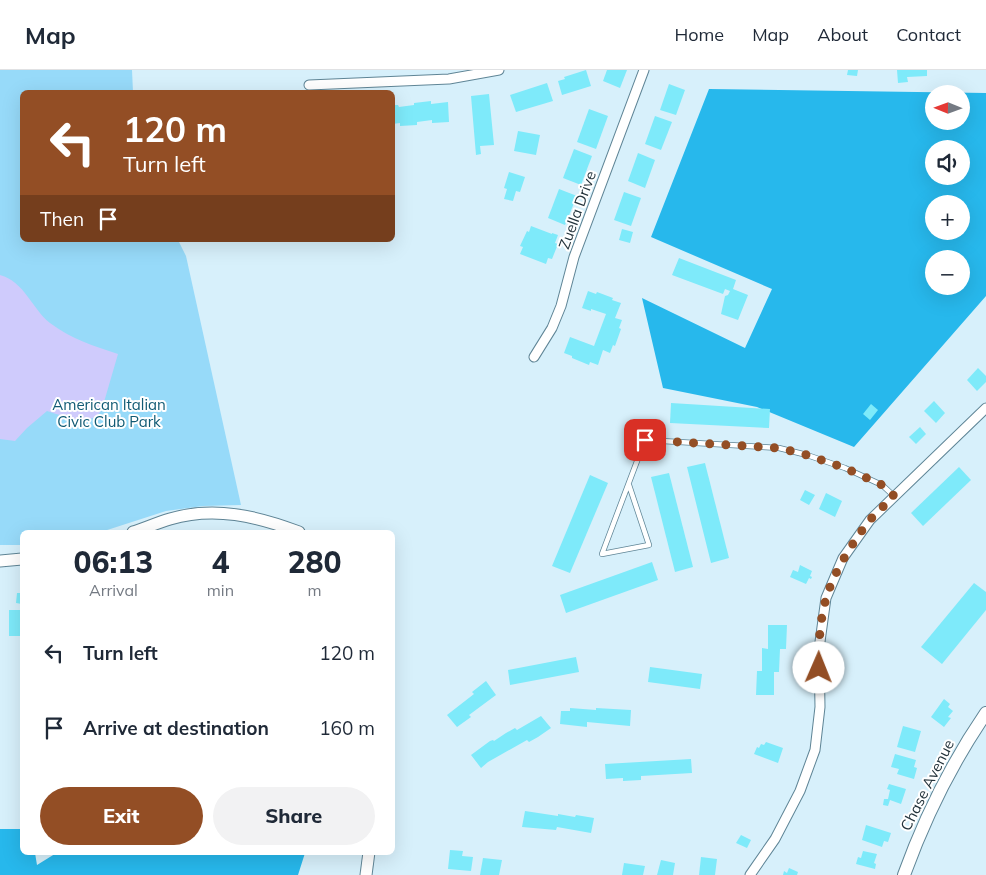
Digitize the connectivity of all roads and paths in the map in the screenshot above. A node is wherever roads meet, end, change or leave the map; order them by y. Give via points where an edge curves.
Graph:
1 (499, 70) edge
2 (644, 70) edge
3 (309, 86) dead end
4 (534, 357) dead end
5 (986, 408) edge
6 (629, 484) junction
7 (894, 496) junction
8 (138, 530) edge
9 (293, 530) edge
10 (20, 558) edge
11 (0, 561) edge
12 (986, 713) edge
13 (369, 855) edge
14 (366, 875) edge
15 (750, 875) edge
16 (904, 875) edge

1 - 3 street via 449,78
2 - 4 street, Zuella Drive via 574,257 561,306
5 - 7 street
6 - 6 lane via 622,502 602,554 649,545
6 - 7 lane via 645,440 779,448 845,468 882,485
7 - 15 street via 870,520 844,558 826,598 818,649 820,707 815,750 800,791
8 - 9 street via 171,518 209,512 254,517
10 - 11 street
12 - 16 main road, Chase Avenue via 940,788
13 - 14 street

